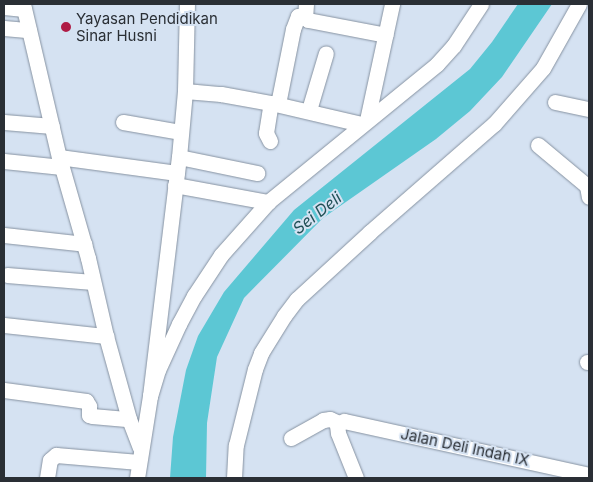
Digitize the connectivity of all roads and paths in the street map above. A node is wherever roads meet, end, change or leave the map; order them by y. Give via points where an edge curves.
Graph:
1 (187, 4) edge
2 (392, 4) edge
3 (481, 4) edge
4 (580, 4) edge
5 (24, 6) edge
6 (4, 7) edge
7 (305, 10) edge
8 (4, 28) edge
9 (29, 30) junction
10 (386, 35) junction
11 (326, 53) dead end
12 (185, 91) junction
13 (555, 102) dead end
14 (275, 103) junction
15 (589, 109) edge
16 (309, 110) junction
17 (4, 122) edge
18 (123, 122) dead end
19 (364, 122) junction
20 (52, 126) junction
21 (181, 132) junction
22 (270, 141) dead end
23 (538, 145) dead end
24 (179, 157) junction
25 (4, 161) edge
26 (60, 162) junction
27 (257, 173) dead end
28 (176, 179) junction
29 (589, 197) edge
30 (268, 202) junction
31 (4, 235) edge
32 (85, 244) junction
33 (7, 275) dead end
34 (93, 282) junction
35 (4, 324) edge
36 (106, 336) junction
37 (4, 390) edge
38 (150, 396) junction
39 (129, 419) junction
40 (340, 423) junction
41 (291, 438) dead end
42 (140, 447) junction
43 (139, 462) junction
44 (560, 473) edge
45 (589, 475) edge
46 (47, 478) edge
47 (137, 478) edge
48 (234, 478) edge
49 (356, 478) edge

1 - 12 street
2 - 10 street
3 - 19 street via 437,64
4 - 48 street via 542,68 494,124 370,232 297,299 284,316 255,369 236,445
5 - 6 street
5 - 9 street
7 - 10 street via 308,20
7 - 14 street via 298,16
8 - 9 street
9 - 20 street
10 - 19 street
11 - 16 street
12 - 14 street
12 - 21 street
13 - 15 street
14 - 16 street
14 - 22 street via 266,133
16 - 19 street
17 - 20 street
18 - 21 street
19 - 30 street
20 - 26 street
21 - 24 street
23 - 29 street via 586,186
24 - 27 street
24 - 28 street
25 - 26 street
26 - 28 street
26 - 32 street
28 - 30 street
28 - 38 street
30 - 38 street via 221,255 198,289 158,370
31 - 32 street
32 - 34 street
33 - 34 street
34 - 36 street
35 - 36 street
36 - 39 street
37 - 39 street via 86,401 89,415
38 - 42 street
39 - 42 street
40 - 41 street, Jalan Deli Indah IX via 323,420
40 - 44 street, Jalan Deli Indah IX
40 - 49 street via 338,433
42 - 43 street
43 - 46 street via 56,455 50,460
43 - 47 street
44 - 45 street, Jalan Deli Indah IX

